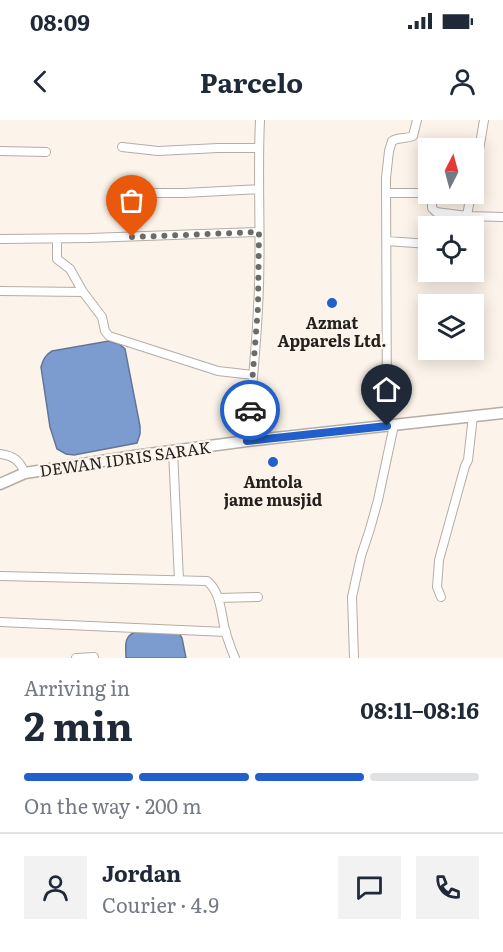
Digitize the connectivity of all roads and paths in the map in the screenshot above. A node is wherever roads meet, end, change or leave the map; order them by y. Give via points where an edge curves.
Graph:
1 (260, 120) edge
2 (417, 120) edge
3 (484, 120) edge
4 (481, 138) edge
5 (122, 147) dead end
6 (258, 148) junction
7 (0, 151) edge
8 (46, 152) dead end
9 (259, 189) junction
10 (114, 193) dead end
11 (386, 193) junction
12 (418, 193) edge
13 (431, 204) edge
14 (469, 204) edge
15 (467, 216) joint
16 (484, 217) edge
17 (503, 218) edge
18 (259, 232) junction
19 (0, 239) edge
20 (57, 239) junction
21 (387, 241) junction
22 (418, 243) edge
23 (0, 291) edge
24 (83, 292) junction
25 (253, 375) junction
26 (503, 413) edge
27 (473, 416) junction
28 (390, 426) junction
29 (247, 441) junction
30 (173, 451) junction
31 (0, 454) edge
32 (25, 473) junction
33 (0, 484) edge
34 (0, 576) edge
35 (179, 580) junction
36 (258, 597) dead end
37 (441, 597) dead end
38 (218, 598) junction
39 (0, 622) edge
40 (226, 632) junction
41 (94, 657) edge
42 (76, 658) edge
43 (235, 658) edge
44 (354, 658) edge

1 - 6 street
2 - 11 street via 413,136 392,141
3 - 4 street
5 - 6 street via 158,151
6 - 9 street
7 - 8 street
9 - 10 street
9 - 18 street
11 - 12 street
11 - 21 street
13 - 15 street via 436,212
14 - 15 street
16 - 17 street
18 - 20 street
18 - 25 street
19 - 20 street
20 - 24 street via 57,259 70,269
21 - 22 street
21 - 28 street
23 - 24 street
24 - 25 street via 102,317 109,336 218,371
25 - 29 street
26 - 27 main road, DEWAN IDRIS SARAK
27 - 28 main road, DEWAN IDRIS SARAK
27 - 37 street via 468,460 439,560 437,586
28 - 29 main road, DEWAN IDRIS SARAK
28 - 44 street via 378,500 352,597
29 - 30 main road, DEWAN IDRIS SARAK
30 - 32 main road, DEWAN IDRIS SARAK
30 - 35 street
31 - 32 street via 20,463
32 - 33 main road, DEWAN IDRIS SARAK
34 - 35 street
35 - 38 street via 207,580
36 - 38 street
38 - 40 street
39 - 40 street
40 - 43 street
41 - 42 street

